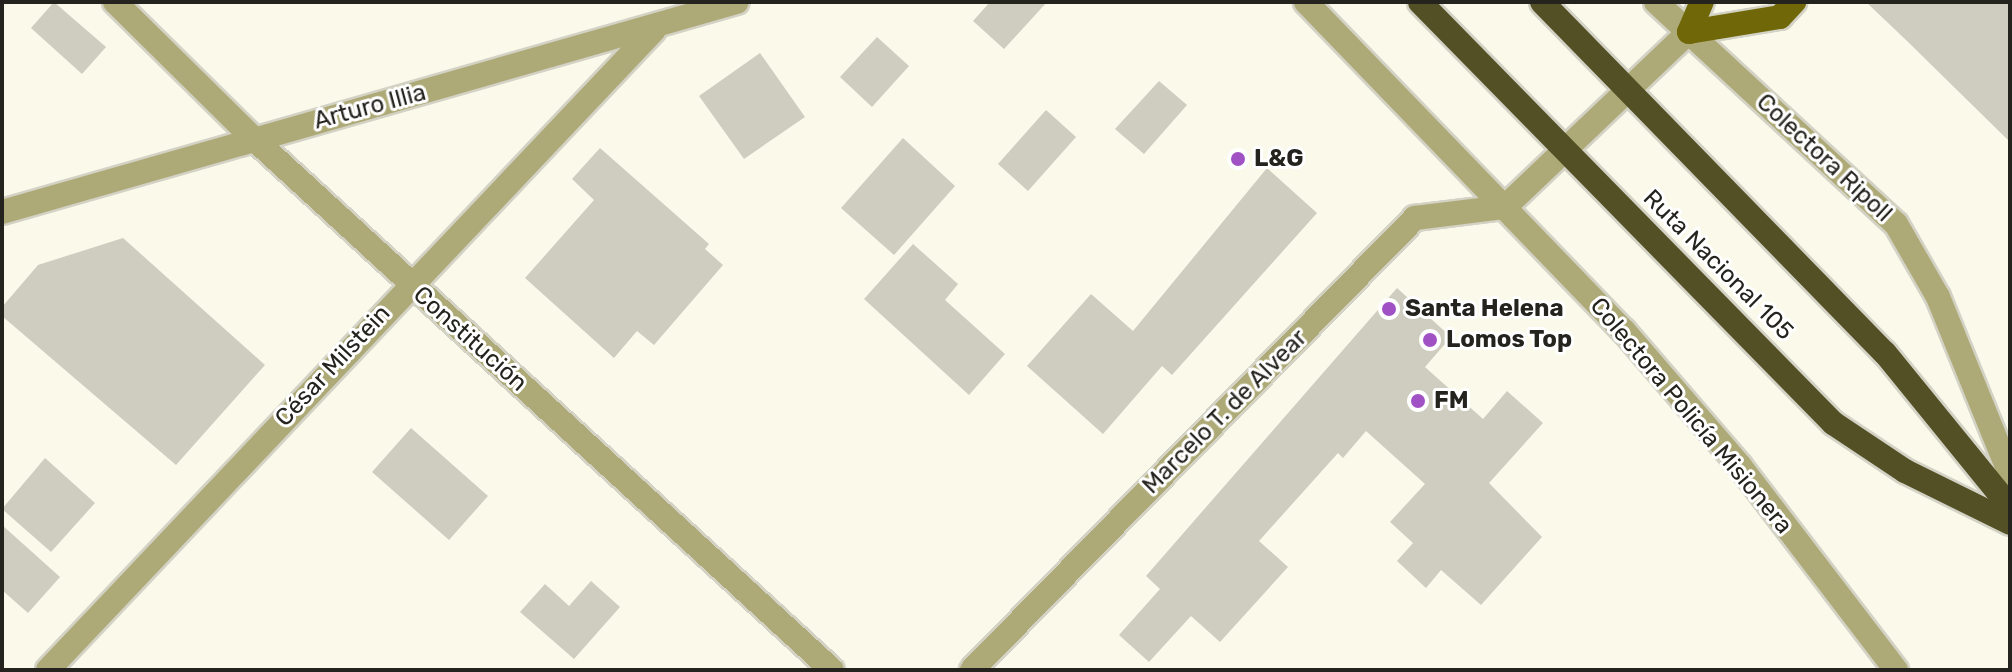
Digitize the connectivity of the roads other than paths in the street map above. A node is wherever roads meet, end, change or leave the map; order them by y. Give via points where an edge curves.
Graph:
1 (115, 2) edge
2 (737, 2) edge
3 (1306, 2) edge
4 (1420, 2) edge
5 (1542, 2) edge
6 (1656, 2) edge
7 (1702, 2) edge
8 (1794, 2) edge
9 (654, 30) junction
10 (1689, 32) junction
11 (1625, 90) junction
12 (253, 138) junction
13 (1561, 148) junction
14 (1505, 207) junction
15 (2, 212) edge
16 (410, 284) junction
17 (2010, 474) edge
18 (2010, 507) edge
19 (2010, 523) edge
20 (48, 670) edge
21 (832, 670) edge
22 (972, 670) edge
23 (1895, 670) edge

1 - 12 street, Constitución
2 - 9 street, Arturo Illia
3 - 14 street, Colectora Policía Misionera
4 - 13 highway, Ruta Nacional 105
5 - 11 highway
6 - 10 street, Colectora Ripoll
7 - 10 main road
8 - 10 main road via 1780,17
9 - 12 street, Arturo Illia
9 - 16 street, César Milstein
10 - 11 street
10 - 17 street, Colectora Ripoll via 1896,224 1938,297
11 - 13 street
11 - 18 highway via 1885,353
12 - 15 street, Arturo Illia
12 - 16 street, Constitución
13 - 14 street
13 - 19 highway, Ruta Nacional 105 via 1833,423 1905,471
14 - 22 street, Marcelo T. de Alvear via 1415,218
14 - 23 street, Colectora Policía Misionera via 1740,466
16 - 20 street, César Milstein
16 - 21 street, Constitución

